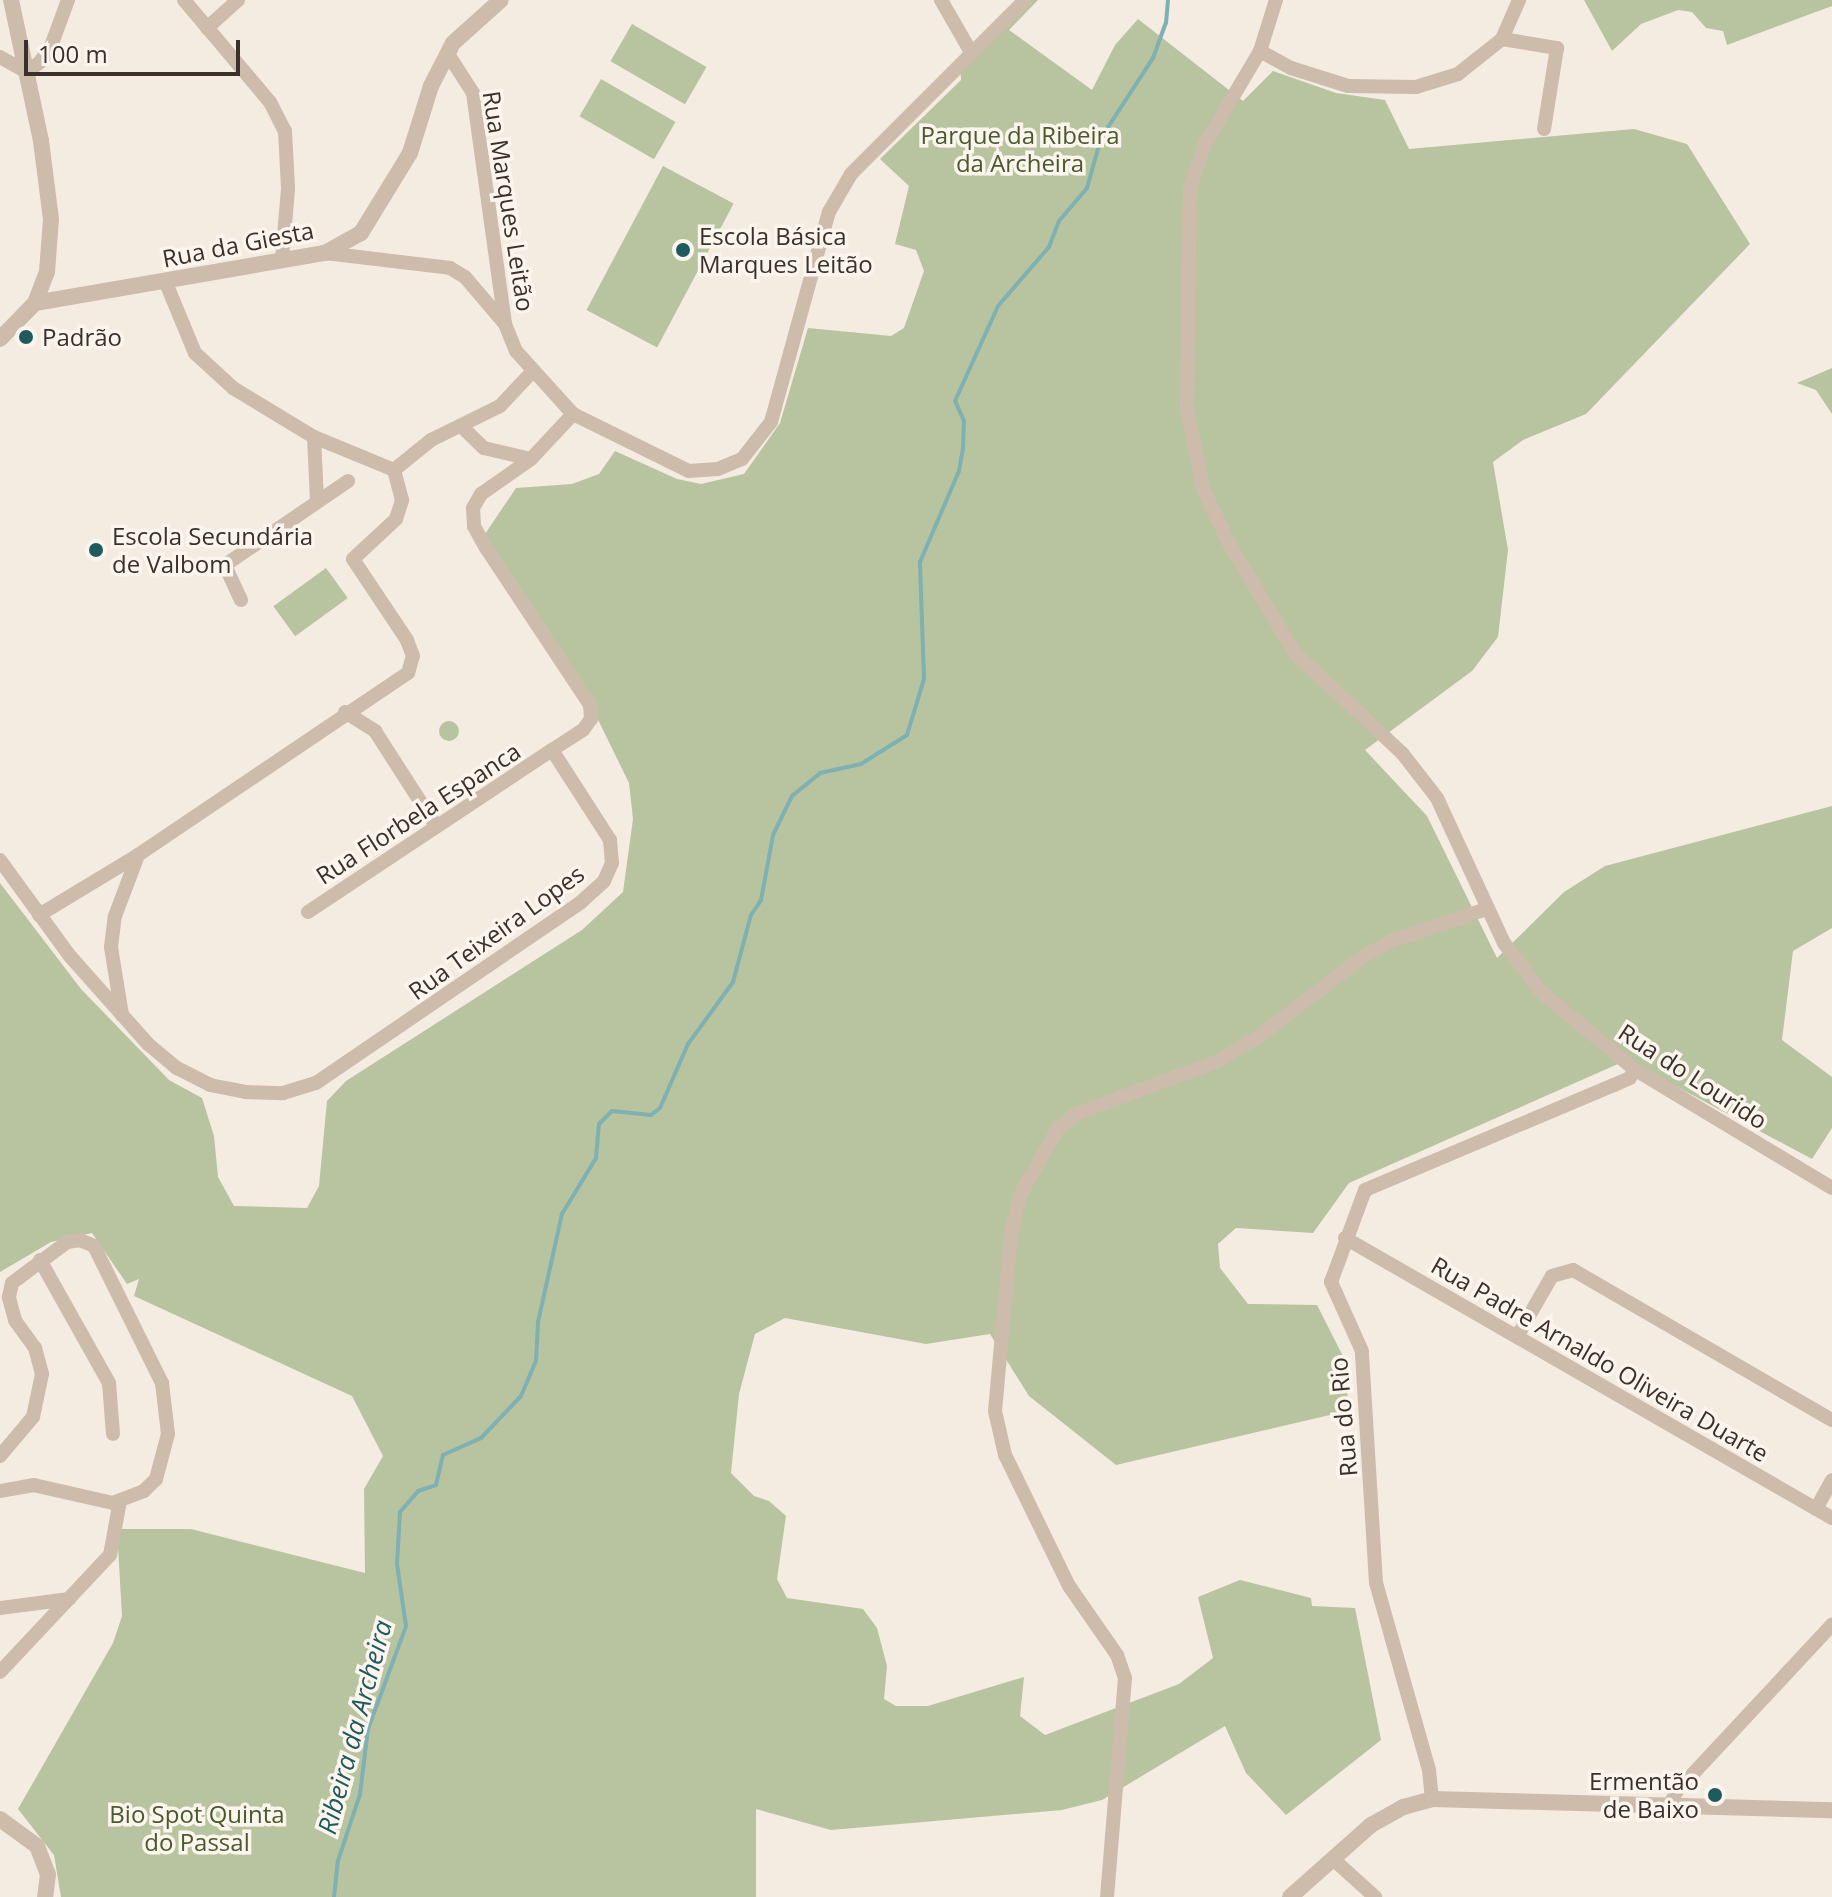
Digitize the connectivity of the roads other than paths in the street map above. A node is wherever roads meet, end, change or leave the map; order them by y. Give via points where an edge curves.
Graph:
1 (11, 0) edge
2 (68, 0) edge
3 (184, 0) edge
4 (238, 0) edge
5 (501, 0) edge
6 (941, 0) edge
7 (1025, 0) edge
8 (1276, 0) edge
9 (1519, 0) edge
10 (207, 28) junction
11 (1502, 39) junction
12 (1260, 51) junction
13 (448, 54) junction
14 (972, 54) junction
15 (0, 57) edge
16 (27, 72) junction
17 (1544, 129) dead end
18 (325, 253) junction
19 (282, 259) junction
20 (166, 283) junction
21 (35, 303) junction
22 (505, 324) junction
23 (0, 339) edge
24 (533, 371) junction
25 (573, 414) junction
26 (461, 426) junction
27 (314, 437) junction
28 (531, 459) junction
29 (394, 470) junction
30 (348, 481) dead end
31 (317, 501) junction
32 (241, 600) dead end
33 (345, 712) junction
34 (552, 750) junction
35 (436, 826) junction
36 (138, 855) junction
37 (0, 860) edge
38 (1487, 909) junction
39 (308, 912) dead end
40 (39, 915) junction
41 (122, 1016) junction
42 (1634, 1069) junction
43 (1832, 1188) edge
44 (1345, 1238) junction
45 (40, 1260) junction
46 (1517, 1337) junction
47 (1832, 1420) edge
48 (113, 1434) dead end
49 (0, 1456) edge
50 (1832, 1480) edge
51 (0, 1491) edge
52 (120, 1501) junction
53 (1816, 1509) junction
54 (1832, 1518) edge
55 (69, 1599) junction
56 (0, 1608) edge
57 (1832, 1625) edge
58 (0, 1672) edge
59 (1432, 1799) junction
60 (1670, 1805) junction
61 (1832, 1810) edge
62 (0, 1819) edge
63 (1333, 1859) junction
64 (45, 1897) edge
65 (1107, 1897) edge
66 (1290, 1897) edge
67 (1375, 1897) edge

1 - 16 street
2 - 16 street via 50,49
3 - 10 street
4 - 10 street
5 - 13 street, Rua da Giesta
6 - 14 street
7 - 14 street, Rua Marques Leitão
8 - 12 street, Rua do Lourido
9 - 11 street
10 - 19 street via 270,102 285,131 288,189
11 - 12 street via 1458,74 1416,87 1348,86 1291,68
11 - 17 street via 1557,48
12 - 38 street, Rua do Lourido via 1205,144 1190,187 1185,372 1203,488 1257,594 1295,653 1402,753 1437,798
13 - 18 street, Rua da Giesta via 431,86 410,153 385,200 361,233
13 - 22 street, Rua Marques Leitão via 473,93
14 - 25 street, Rua Marques Leitão via 851,174 829,212 771,422 742,459 718,469 689,471
15 - 16 street
16 - 21 street via 51,219 47,272
18 - 19 street, Rua da Giesta
18 - 22 street via 450,268
19 - 20 street, Rua da Giesta
20 - 21 street, Rua da Giesta
20 - 27 street via 195,353 233,388
21 - 23 street
22 - 24 street, Rua Marques Leitão via 516,351
24 - 25 street, Rua Marques Leitão
24 - 26 street via 500,406
25 - 28 street
26 - 28 street via 484,448
26 - 29 street via 431,440
27 - 29 street
27 - 31 street
28 - 34 street via 481,494 473,508 474,526 590,705 591,719 583,730
29 - 33 street via 402,500 396,519 353,559 413,656 408,673
30 - 31 street
31 - 32 street via 225,565
33 - 35 street via 375,731
33 - 36 street
34 - 35 street, Rua Florbela Espanca
34 - 41 street, Rua Teixeira Lopes via 610,840 612,863 604,881 350,1064 283,1093 233,1090 177,1068
35 - 39 street, Rua Florbela Espanca
36 - 40 street
36 - 41 street via 115,916 111,947
37 - 40 street, Rua Teixeira Lopes
38 - 42 street, Rua do Lourido via 1541,992
38 - 65 street via 1393,940 1364,956 1258,1037 1216,1062 1078,1113 1058,1128 1020,1195 1011,1234 995,1411 1005,1455 1069,1586 1117,1655 1125,1678
40 - 41 street, Rua Teixeira Lopes
42 - 43 street, Rua do Lourido
42 - 44 street, Rua do Rio via 1630,1078 1365,1190
44 - 46 street, Rua Padre Arnaldo Oliveira Duarte
44 - 59 street, Rua do Rio via 1331,1282 1362,1351 1376,1583 1429,1770
45 - 48 street via 109,1383
45 - 49 street via 12,1283 9,1297 42,1374 33,1417
45 - 52 street via 67,1242 94,1246 162,1383 168,1434 156,1479
46 - 47 street via 1552,1276 1573,1270
46 - 53 street, Rua Padre Arnaldo Oliveira Duarte
50 - 53 street
51 - 52 street via 34,1485
52 - 55 street via 110,1555
53 - 54 street, Rua Padre Arnaldo Oliveira Duarte
55 - 56 street
55 - 58 street
57 - 60 street via 1676,1792
59 - 60 street
59 - 63 street via 1403,1807 1371,1825
60 - 61 street
62 - 64 street via 37,1846 48,1874
63 - 66 street
63 - 67 street

